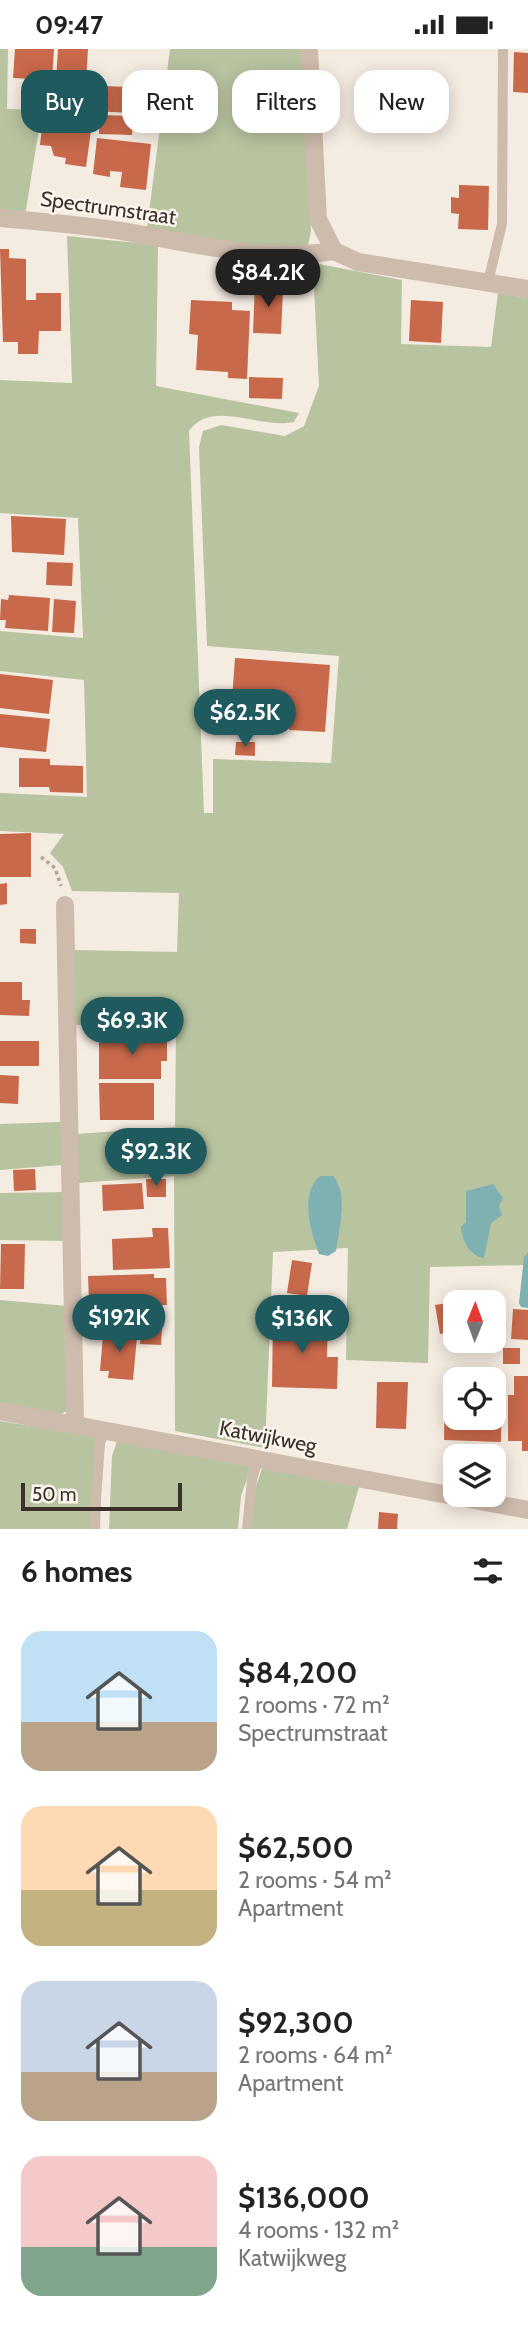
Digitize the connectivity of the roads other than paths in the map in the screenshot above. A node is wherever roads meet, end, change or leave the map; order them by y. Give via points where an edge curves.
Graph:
1 (309, 49) edge
2 (503, 49) edge
3 (0, 218) edge
4 (334, 251) junction
5 (488, 282) junction
6 (528, 289) edge
7 (65, 905) road end
8 (0, 1411) edge
9 (75, 1423) junction
10 (101, 1429) junction
11 (258, 1458) junction
12 (528, 1510) edge
13 (94, 1529) edge
14 (247, 1529) edge

1 - 4 street via 318,219
2 - 5 lane via 502,224
3 - 4 street, Spectrumstraat via 86,225 236,251 299,257
4 - 5 street via 358,263
5 - 6 street
7 - 9 street
8 - 9 street, Katwijkweg
9 - 10 street, Katwijkweg
10 - 11 street, Katwijkweg
10 - 13 lane
11 - 12 street, Katwijkweg
11 - 14 lane

